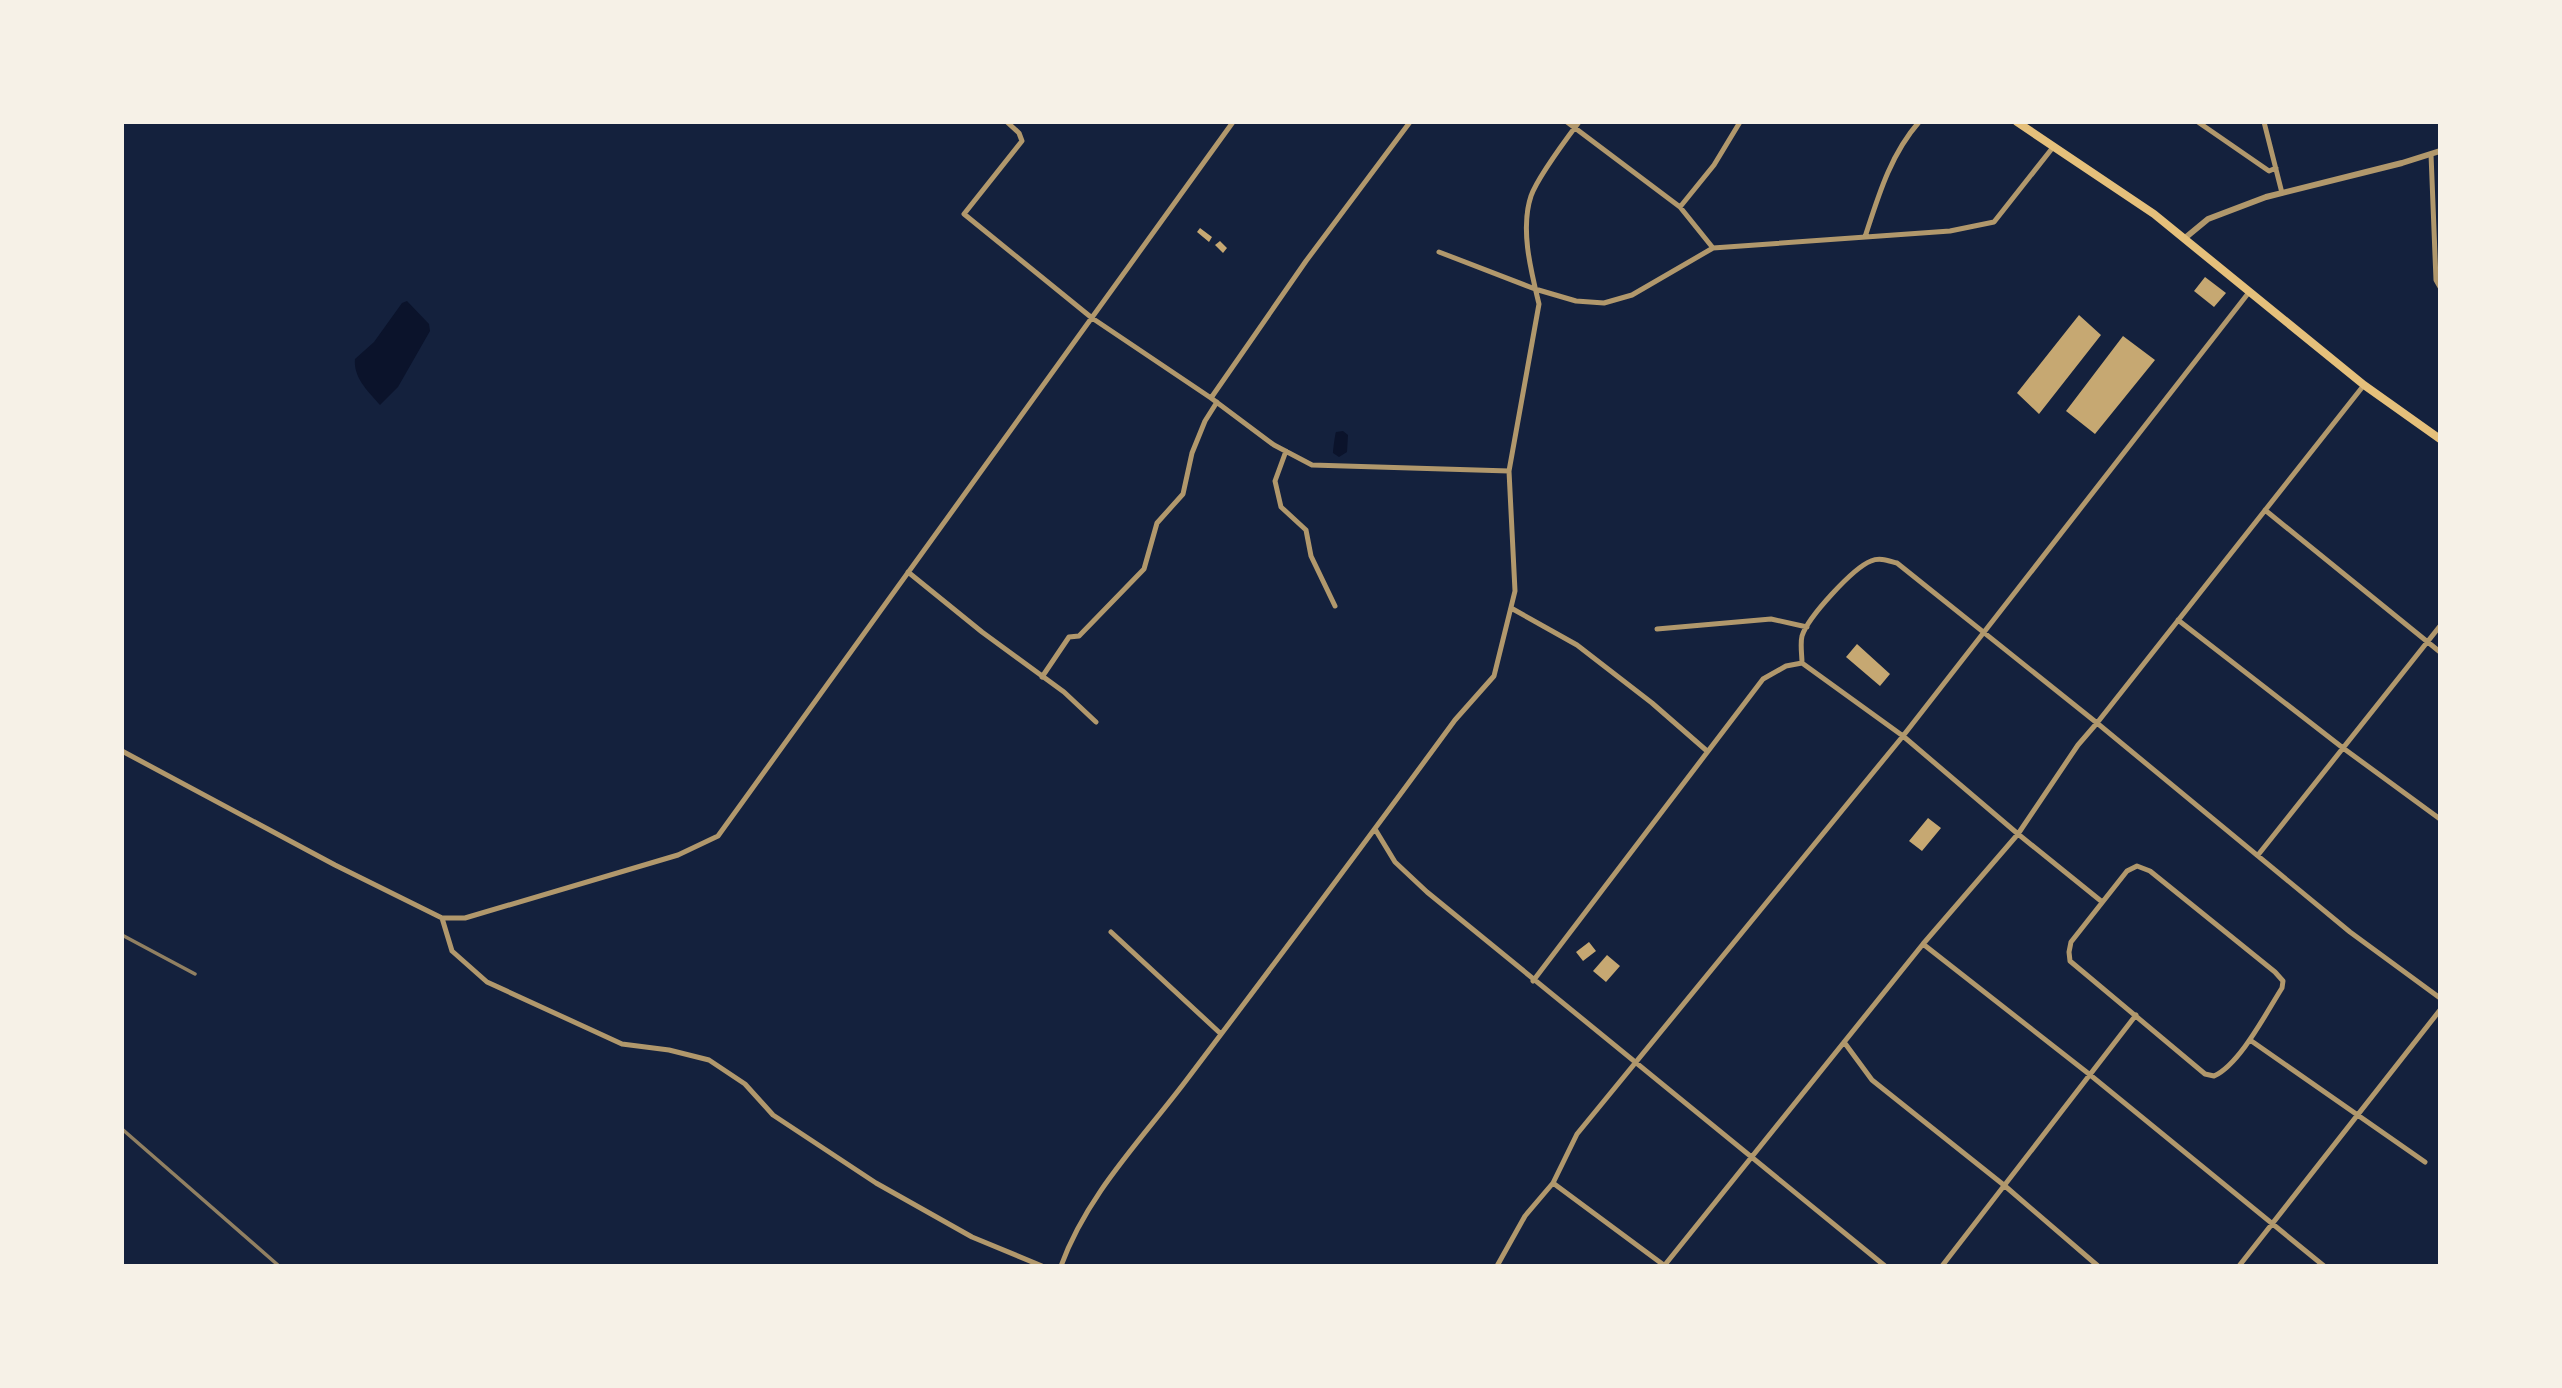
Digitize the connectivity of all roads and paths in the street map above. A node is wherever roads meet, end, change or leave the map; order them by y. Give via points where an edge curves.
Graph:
1 (1007, 122) edge
2 (1233, 122) edge
3 (1410, 122) edge
4 (1567, 122) edge
5 (1740, 122) edge
6 (1919, 122) edge
7 (2017, 122) edge
8 (2198, 122) edge
9 (2264, 122) edge
10 (1577, 125) edge
11 (2054, 146) junction
12 (2440, 151) edge
13 (2431, 154) junction
14 (2276, 168) junction
15 (2281, 193) junction
16 (1680, 206) junction
17 (1865, 237) junction
18 (2185, 238) junction
19 (1713, 248) junction
20 (1439, 252) dead end
21 (2438, 280) edge
22 (2440, 287) edge
23 (1535, 289) junction
24 (2250, 291) junction
25 (1092, 318) junction
26 (2364, 385) junction
27 (1214, 400) junction
28 (2440, 439) edge
29 (1286, 451) junction
30 (1509, 471) junction
31 (2265, 510) junction
32 (908, 572) junction
33 (1335, 606) dead end
34 (1511, 608) junction
35 (2178, 620) junction
36 (2440, 626) edge
37 (1807, 627) junction
38 (1657, 629) dead end
39 (1983, 632) junction
40 (2427, 643) junction
41 (2440, 652) edge
42 (1802, 663) junction
43 (1042, 677) junction
44 (1096, 722) dead end
45 (2097, 723) junction
46 (1903, 736) junction
47 (2343, 748) junction
48 (122, 751) edge
49 (1707, 751) junction
50 (2440, 819) edge
51 (1375, 829) junction
52 (2018, 834) junction
53 (2258, 855) junction
54 (2101, 901) junction
55 (442, 918) junction
56 (1111, 932) dead end
57 (1923, 944) junction
58 (1533, 981) junction
59 (2440, 998) edge
60 (2440, 1010) edge
61 (2136, 1015) junction
62 (1221, 1034) junction
63 (2250, 1040) junction
64 (1844, 1042) junction
65 (1635, 1062) junction
66 (2089, 1074) junction
67 (2359, 1115) junction
68 (1753, 1157) junction
69 (2425, 1162) dead end
70 (1553, 1183) junction
71 (2005, 1186) junction
72 (2273, 1225) junction
73 (1042, 1265) edge
74 (1060, 1265) edge
75 (1497, 1265) edge
76 (1665, 1265) edge
77 (1885, 1265) edge
78 (1941, 1265) edge
79 (2098, 1265) edge
80 (2239, 1265) edge
81 (2324, 1265) edge

1 - 25 street via 1021,141 964,214
2 - 25 street
3 - 27 street via 1306,261
4 - 10 street
5 - 16 street
6 - 17 street via 1885,176
7 - 11 main road
8 - 14 street via 2269,171
9 - 14 street
10 - 16 street
10 - 23 street via 1532,193 1526,219
11 - 17 street via 1994,222 1950,231
11 - 18 main road
12 - 13 street
13 - 15 street
13 - 21 street
14 - 15 street
15 - 18 street via 2208,219
16 - 19 street
17 - 19 street
18 - 24 main road
19 - 23 street via 1632,295 1604,303 1576,302
20 - 23 street
21 - 22 street
23 - 30 street via 1539,304
24 - 26 main road
24 - 39 street
25 - 27 street
25 - 32 street
26 - 28 main road
26 - 31 street
27 - 29 street
27 - 43 street via 1192,453 1183,494 1157,523 1144,569 1079,636 1069,638
29 - 30 street via 1312,465
29 - 33 street via 1275,481 1281,507 1306,530 1311,556
30 - 34 street via 1515,591
31 - 35 street
31 - 40 street
32 - 43 street
32 - 55 street via 718,836 678,855 465,918
34 - 49 street via 1577,645
34 - 51 street via 1494,676 1455,720
35 - 45 street
35 - 47 street
36 - 40 street
37 - 38 street via 1771,619
37 - 39 street via 1856,570 1881,559 1898,563
37 - 42 street via 1801,637
39 - 45 street
39 - 46 street
40 - 41 street
40 - 47 street
42 - 46 street
42 - 49 street via 1763,679
43 - 44 street
45 - 52 street
45 - 53 street
46 - 52 street
46 - 65 street
47 - 50 street
47 - 53 street
48 - 55 street
49 - 58 street
51 - 58 street via 1395,862
51 - 62 street
52 - 54 street
52 - 57 street
53 - 59 street via 2350,932
54 - 61 street via 2071,942 2070,961
54 - 63 street via 2127,871 2144,867 2275,972 2283,981 2282,988
55 - 73 street via 452,951 487,982 622,1044 709,1060 745,1084 773,1115 876,1183 972,1237
56 - 62 street
57 - 64 street
57 - 66 street
58 - 65 street
60 - 67 street
61 - 63 street via 2214,1076
61 - 66 street
62 - 74 street via 1100,1189
63 - 67 street
64 - 68 street
64 - 71 street via 1872,1080
65 - 68 street
65 - 70 street via 1577,1134
66 - 71 street
66 - 72 street
67 - 69 street
67 - 72 street
68 - 76 street
68 - 77 street
70 - 75 street via 1525,1216
70 - 76 street
71 - 78 street
71 - 79 street
72 - 80 street
72 - 81 street

